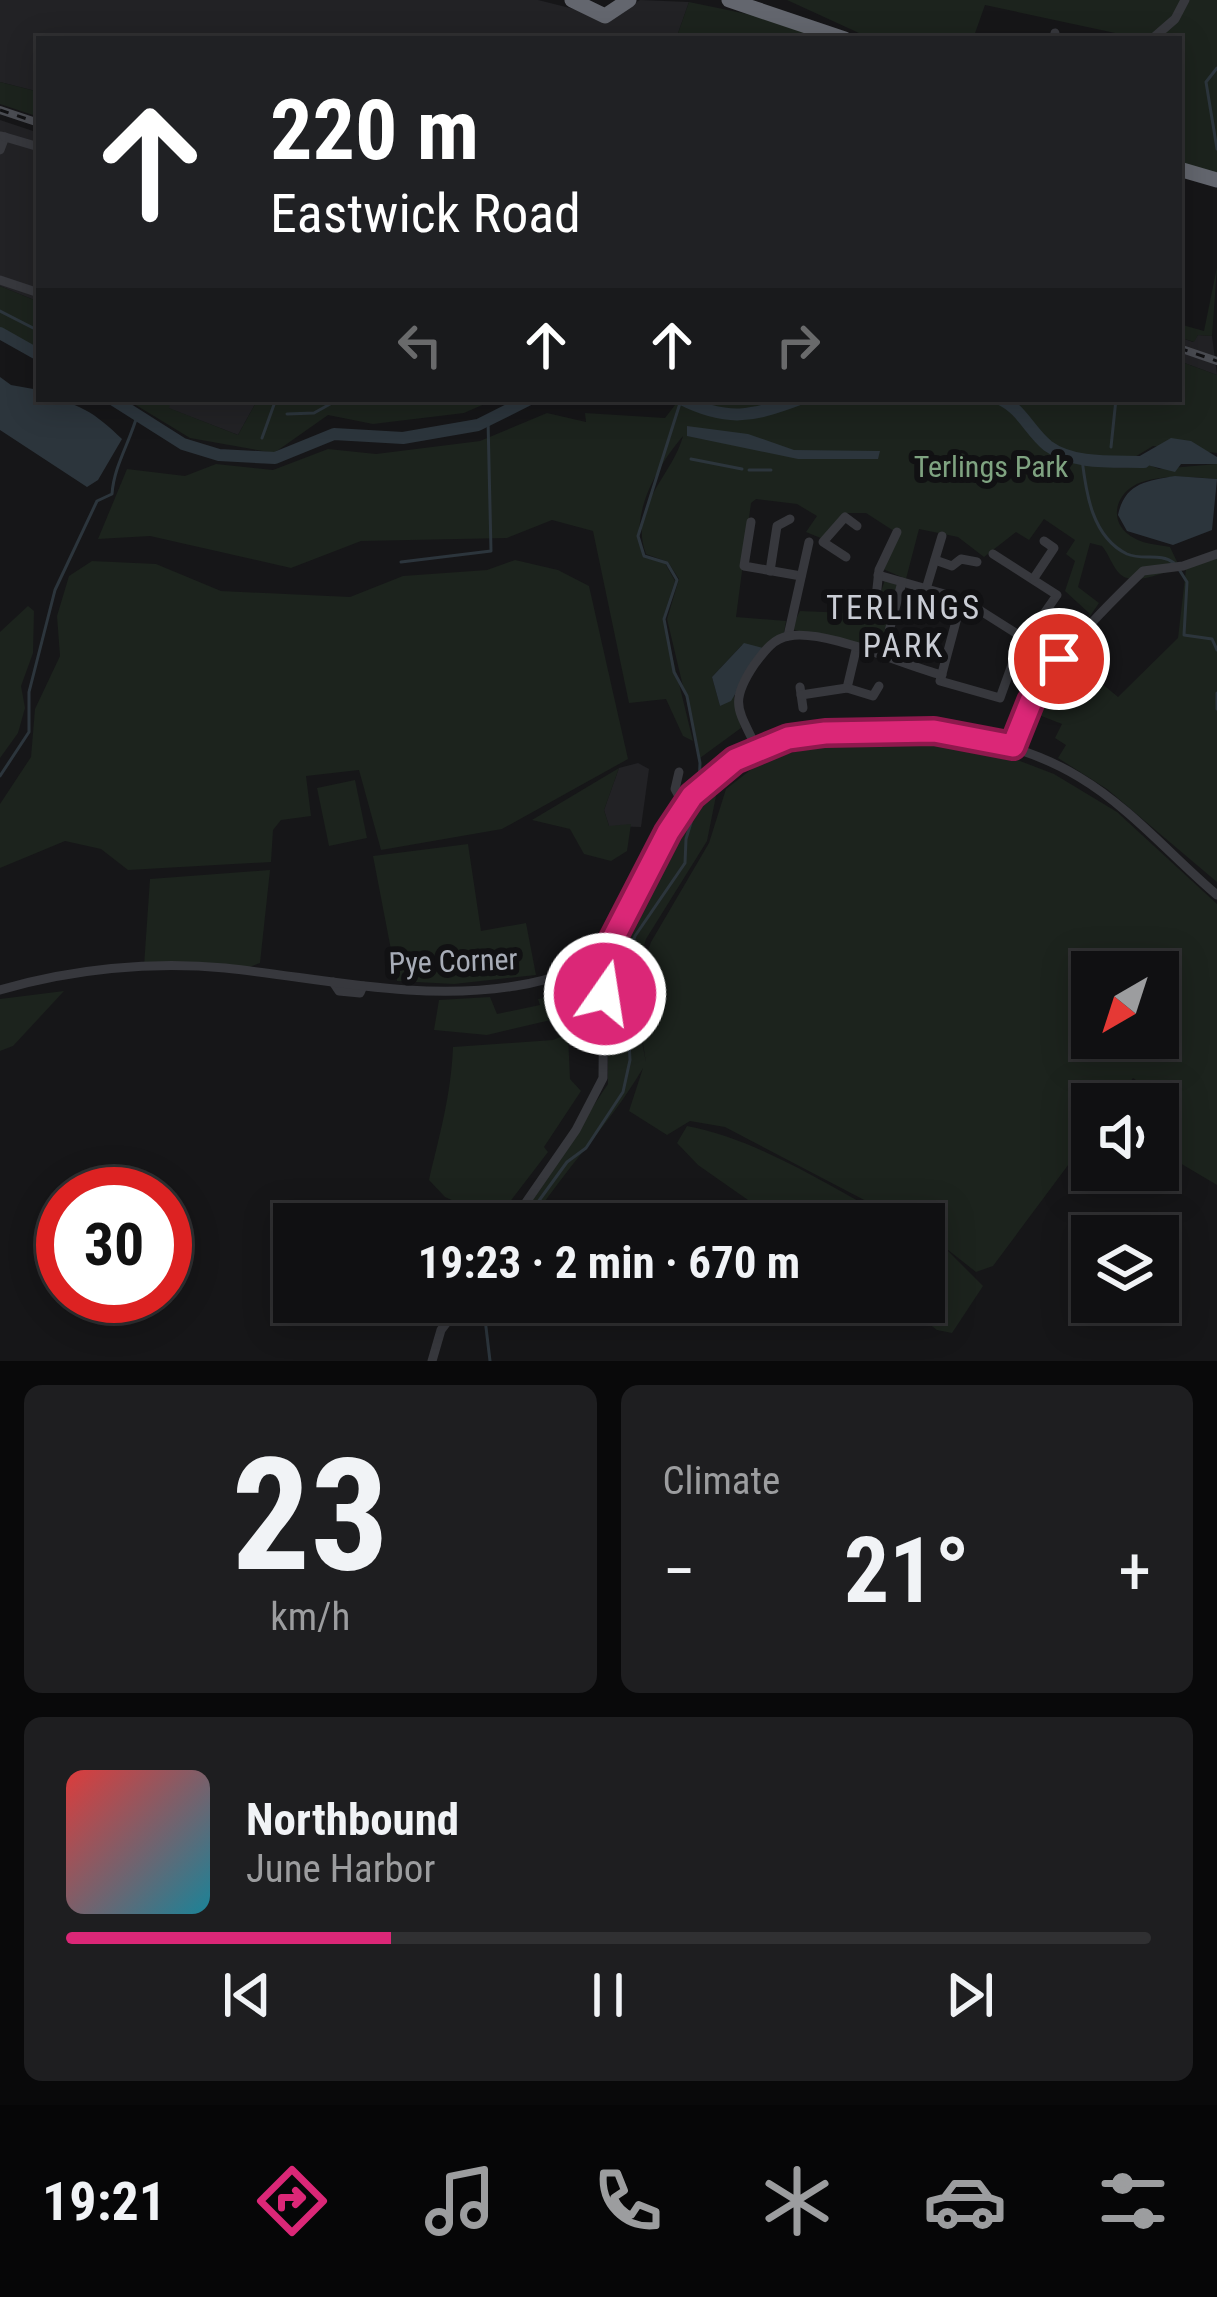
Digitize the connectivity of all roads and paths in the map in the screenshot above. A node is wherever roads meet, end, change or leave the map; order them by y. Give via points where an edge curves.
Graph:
1 (572, 0) edge
2 (729, 0) edge
3 (1185, 0) edge
4 (623, 2) edge
5 (590, 6) edge
6 (836, 36) edge
7 (1155, 36) edge
8 (2, 136) edge
9 (36, 147) edge
10 (0, 151) edge
11 (1182, 166) edge
12 (1217, 180) edge
13 (0, 280) edge
14 (36, 291) edge
15 (790, 519) dead end
16 (751, 522) dead end
17 (856, 526) dead end
18 (897, 532) dead end
19 (942, 536) dead end
20 (1044, 541) dead end
21 (824, 542) junction
22 (993, 554) dead end
23 (1217, 554) edge
24 (846, 557) dead end
25 (935, 560) junction
26 (977, 562) dead end
27 (770, 571) junction
28 (878, 575) junction
29 (801, 576) junction
30 (1034, 578) junction
31 (902, 582) junction
32 (926, 589) junction
33 (962, 599) junction
34 (875, 607) dead end
35 (788, 636) junction
36 (1022, 637) junction
37 (856, 650) junction
38 (882, 658) junction
39 (941, 678) junction
40 (880, 686) dead end
41 (848, 688) junction
42 (802, 708) dead end
43 (1013, 746) junction
44 (757, 749) junction
45 (679, 772) dead end
46 (684, 806) junction
47 (1217, 895) edge
48 (604, 956) junction
49 (0, 990) edge
50 (526, 1203) edge
51 (446, 1323) edge
52 (432, 1361) edge

1 - 5 highway
2 - 6 highway
3 - 7 street
4 - 5 highway via 610,15
8 - 9 street
8 - 10 street
11 - 12 highway
13 - 14 street
15 - 27 street via 777,526
16 - 27 street via 744,566
17 - 21 street via 844,517
18 - 28 street
19 - 25 street
20 - 30 street via 1054,548
21 - 24 street
21 - 29 street via 807,540
22 - 30 street
23 - 43 street via 1143,571 1059,659
25 - 26 street
25 - 32 street
27 - 29 street
28 - 31 street
28 - 34 street
29 - 35 street
30 - 36 street via 1057,595
31 - 32 street
31 - 38 street
32 - 33 street
33 - 36 street
33 - 39 street
35 - 37 street
35 - 44 street via 766,650 737,695
36 - 39 street via 1000,698
37 - 38 street
37 - 41 street
38 - 39 street
40 - 41 street via 873,696
41 - 42 street via 801,691
43 - 44 street via 934,731 880,731 807,735
43 - 47 street via 1112,798
44 - 46 street
45 - 46 street via 675,789
46 - 48 street
48 - 49 street, Pye Corner via 513,987 363,986 360,993 339,991 333,982 220,968 149,967
48 - 50 street via 602,1078
51 - 52 street

